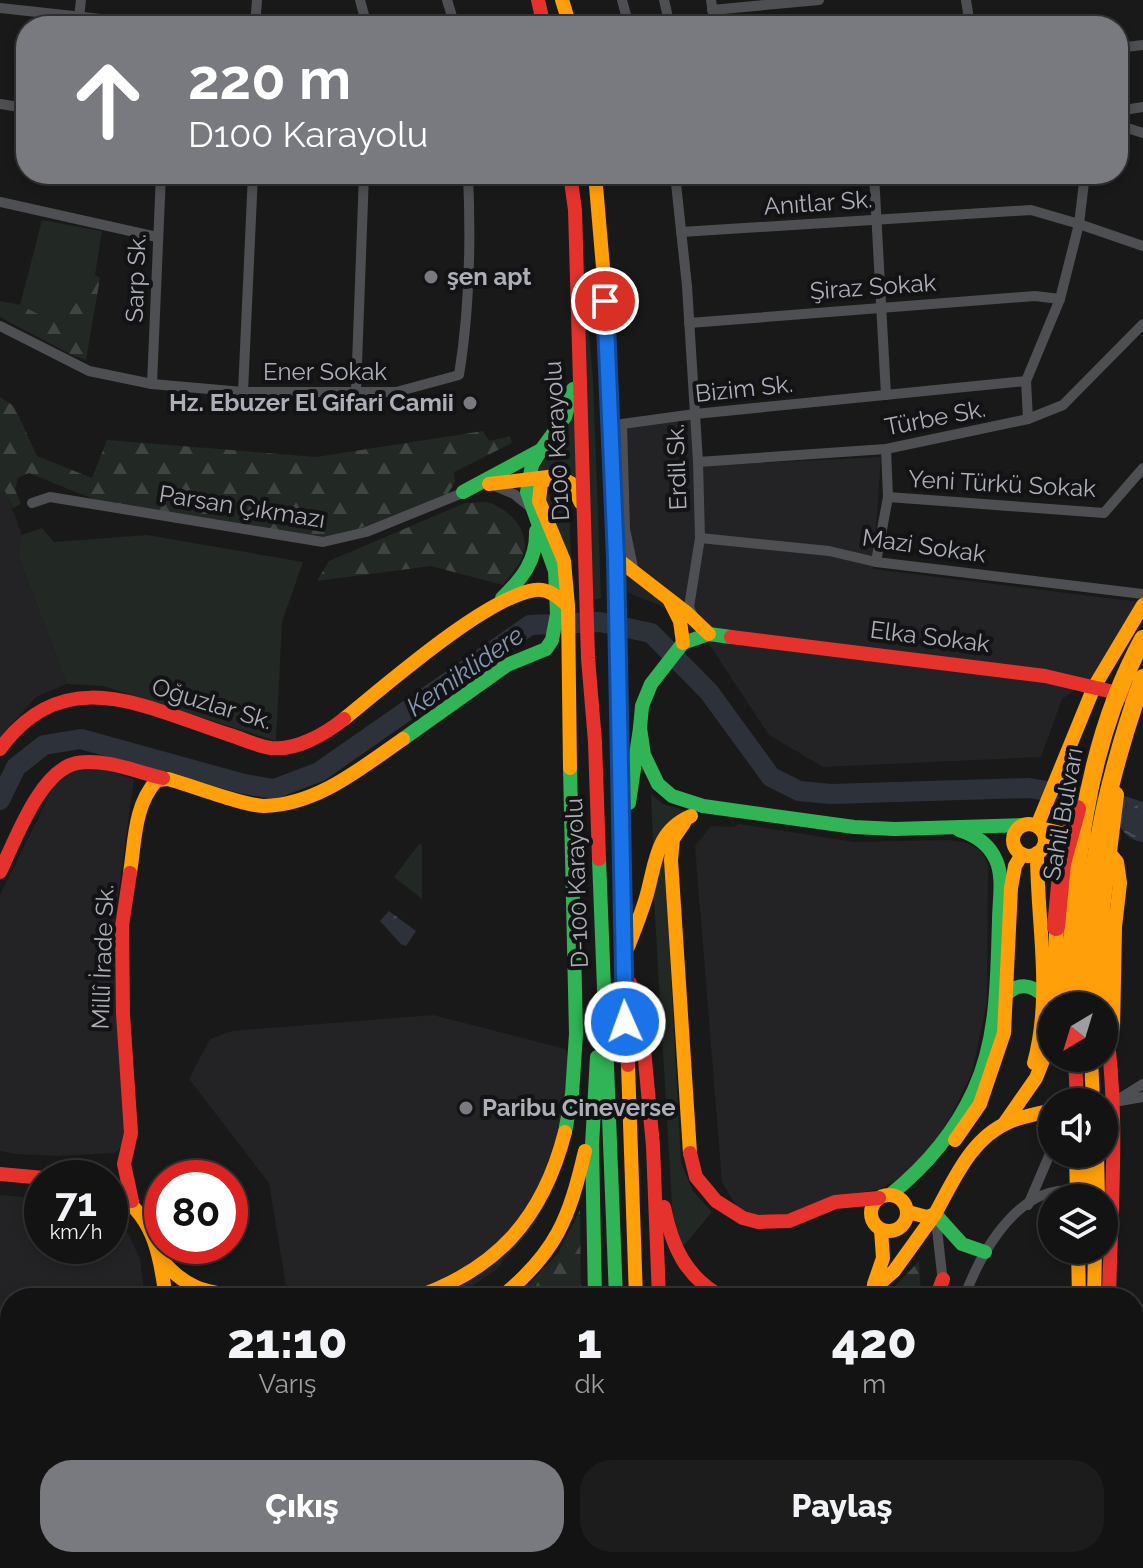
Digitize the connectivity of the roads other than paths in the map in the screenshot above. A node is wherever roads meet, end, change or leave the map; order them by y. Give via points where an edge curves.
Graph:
1 (819, 0) edge
2 (711, 5) edge
3 (0, 8) edge
4 (45, 16) edge
5 (160, 184) edge
6 (253, 184) edge
7 (364, 184) edge
8 (468, 184) edge
9 (571, 184) edge
10 (596, 184) edge
11 (676, 184) edge
12 (874, 184) edge
13 (1084, 184) edge
14 (0, 202) edge
15 (876, 220) junction
16 (1079, 224) junction
17 (681, 232) junction
18 (157, 237) junction
19 (1143, 246) edge
20 (1060, 299) junction
21 (881, 306) junction
22 (689, 323) junction
23 (1143, 324) edge
24 (0, 326) edge
25 (577, 350) junction
26 (1026, 381) junction
27 (152, 384) junction
28 (356, 391) junction
29 (243, 392) junction
30 (886, 395) junction
31 (695, 414) junction
32 (1028, 419) junction
33 (886, 449) junction
34 (541, 450) junction
35 (698, 462) junction
36 (1143, 468) edge
37 (550, 477) junction
38 (528, 478) junction
39 (463, 492) junction
40 (888, 497) junction
41 (32, 503) dead end
42 (532, 515) junction
43 (700, 538) junction
44 (616, 558) junction
45 (876, 562) junction
46 (586, 564) junction
47 (636, 578) junction
48 (1143, 594) edge
49 (669, 600) junction
50 (562, 601) junction
51 (1143, 605) edge
52 (489, 609) junction
53 (692, 615) junction
54 (709, 634) junction
55 (1143, 639) edge
56 (683, 643) junction
57 (558, 650) junction
58 (588, 658) joint
59 (1143, 678) edge
60 (1094, 687) junction
61 (1143, 699) edge
62 (640, 728) junction
63 (1099, 742) junction
64 (0, 749) edge
65 (1119, 750) junction
66 (168, 779) junction
67 (728, 810) junction
68 (691, 816) junction
69 (1036, 823) junction
70 (939, 827) junction
71 (1025, 851) junction
72 (621, 861) junction
73 (0, 872) edge
74 (623, 960) junction
75 (604, 962) junction
76 (1039, 992) edge
77 (1048, 992) edge
78 (1051, 992) edge
79 (1071, 992) edge
80 (1087, 992) edge
81 (1102, 992) edge
82 (1115, 992) edge
83 (1005, 996) junction
84 (1038, 1050) edge
85 (1038, 1072) edge
86 (1143, 1084) edge
87 (1143, 1097) edge
88 (1118, 1098) edge
89 (1118, 1101) edge
90 (1038, 1114) edge
91 (593, 1118) junction
92 (1004, 1124) junction
93 (653, 1146) junction
94 (1044, 1168) edge
95 (1112, 1168) edge
96 (0, 1174) edge
97 (1112, 1174) junction
98 (24, 1176) edge
99 (128, 1199) edge
100 (132, 1201) junction
101 (842, 1201) junction
102 (895, 1201) junction
103 (1028, 1205) junction
104 (935, 1214) junction
105 (144, 1218) edge
106 (876, 1224) junction
107 (985, 1252) junction
108 (160, 1264) edge
109 (165, 1264) edge
110 (1078, 1264) edge
111 (1095, 1264) edge
112 (164, 1288) edge
113 (194, 1288) edge
114 (441, 1288) edge
115 (513, 1288) edge
116 (595, 1288) edge
117 (616, 1288) edge
118 (636, 1288) edge
119 (659, 1288) edge
120 (707, 1288) edge
121 (869, 1288) edge
122 (877, 1288) edge
123 (943, 1288) edge
124 (969, 1288) edge
125 (1079, 1288) edge
126 (1094, 1288) edge
127 (1109, 1288) edge

1 - 2 street
3 - 4 street
5 - 18 street, Sarp Sk.
6 - 29 street
7 - 28 street
8 - 28 street, Ener Sokak via 471,251 459,375 396,392
9 - 25 main road, D100 Karayolu
10 - 44 main road
11 - 17 street, Erdil Sk.
12 - 15 street
13 - 16 street
14 - 18 street
15 - 16 street, Anıtlar Sk. via 1031,210
15 - 17 street, Anıtlar Sk.
15 - 21 street
16 - 19 street, Anıtlar Sk.
16 - 20 street
17 - 22 street, Erdil Sk.
18 - 27 street, Sarp Sk.
20 - 21 street, Şiraz Sokak
20 - 26 street
21 - 22 street, Şiraz Sokak
21 - 30 street
22 - 31 street, Erdil Sk.
23 - 32 street, Türbe Sk. via 1063,405
24 - 27 street, Ener Sokak via 89,371
25 - 34 main road via 565,417
25 - 46 main road, D100 Karayolu
26 - 30 street, Bizim Sk.
26 - 32 street
27 - 29 street, Ener Sokak
28 - 29 street, Ener Sokak
30 - 31 street, Bizim Sk.
31 - 35 street, Erdil Sk.
31 - 47 street, Bizim Sk. via 622,424 625,529
32 - 33 street, Türbe Sk.
33 - 35 street, Türbe Sk.
33 - 40 street
34 - 38 main road
34 - 39 main road
35 - 43 street, Erdil Sk.
36 - 40 street, Yeni Türkü Sokak via 1104,513
37 - 38 main road
37 - 46 main road via 571,483 579,497
37 - 50 main road via 539,487 538,501 565,565
38 - 39 main road
38 - 42 main road
39 - 41 street, Parsan Çıkmazı via 366,532 323,542 50,497
39 - 42 street, Parsan Çıkmazı via 502,488
40 - 45 street
42 - 50 main road via 552,560
42 - 52 main road via 537,546 530,566
43 - 45 street, Mazi Sokak via 829,551
43 - 53 street, Erdil Sk.
44 - 47 main road
44 - 72 main road, D-100 Karayolu
45 - 48 street, Mazi Sokak
46 - 58 main road, D100 Karayolu
47 - 49 main road
49 - 53 main road
49 - 56 main road via 681,621
50 - 52 main road, Oğuzlar Sk. via 533,590
50 - 57 main road
51 - 60 main road
52 - 64 main road, Oğuzlar Sk. via 334,727 298,745 266,747 94,695 66,699 40,711
53 - 54 main road
54 - 56 main road
54 - 60 main road, Elka Sokak via 1045,676
55 - 63 main road, Sahil Bulvarı, bridge
56 - 62 main road via 656,677 642,706
57 - 66 main road via 507,665 349,777 303,800 256,805
57 - 114 main road via 577,1045 563,1139 544,1192 527,1220 460,1281
58 - 75 main road, D-100 Karayolu
59 - 65 main road, Sahil Bulvarı, bridge
60 - 61 main road, Elka Sokak
60 - 69 main road
62 - 67 main road via 644,755 662,789 686,802
62 - 72 main road
63 - 78 main road, bridge via 1062,864
63 - 79 main road, Sahil Bulvarı, bridge via 1076,866
65 - 80 main road, Sahil Bulvarı, bridge via 1090,879
65 - 81 main road, bridge via 1101,909
66 - 73 main road via 86,763 58,770
66 - 100 main road, Millî İrade Sk. via 153,783 142,803 123,914 131,1133 124,1164
67 - 68 main road
67 - 70 main road via 854,827
68 - 74 main road via 674,823 661,839
68 - 101 main road via 676,834 671,855 693,1171 716,1202 756,1222 787,1222
69 - 70 main road
69 - 71 main road via 1045,842
69 - 71 main road via 1014,836
69 - 82 main road via 1076,835 1116,859 1120,870
70 - 71 main road via 970,830
70 - 102 main road via 979,838 999,869 989,1040 975,1088 954,1127
71 - 77 main road
71 - 83 main road via 1015,866 1011,888
72 - 74 main road, D-100 Karayolu
74 - 93 main road via 641,1017
74 - 118 main road, D-100 Karayolu
75 - 91 main road
75 - 117 main road, D-100 Karayolu
76 - 83 main road via 1024,985
83 - 102 main road via 1004,1033 980,1104 933,1168
84 - 92 main road
85 - 92 main road
86 - 88 street
87 - 89 street
90 - 92 main road
91 - 115 main road via 563,1229
91 - 116 main road
92 - 104 main road via 963,1160
93 - 119 main road
93 - 120 main road via 680,1260
94 - 103 street
95 - 97 main road
96 - 98 main road
97 - 103 street via 1085,1191 1058,1191
97 - 127 main road
99 - 100 main road
100 - 105 main road
101 - 102 main road
101 - 106 main road
102 - 104 main road via 927,1217
102 - 106 main road via 872,1207
102 - 106 main road via 905,1223 897,1230
103 - 107 street via 999,1230
104 - 107 main road via 964,1246
104 - 122 main road
104 - 123 street
106 - 121 main road via 886,1250
107 - 124 street
108 - 112 main road
109 - 113 main road via 175,1278
110 - 125 main road
111 - 126 main road

